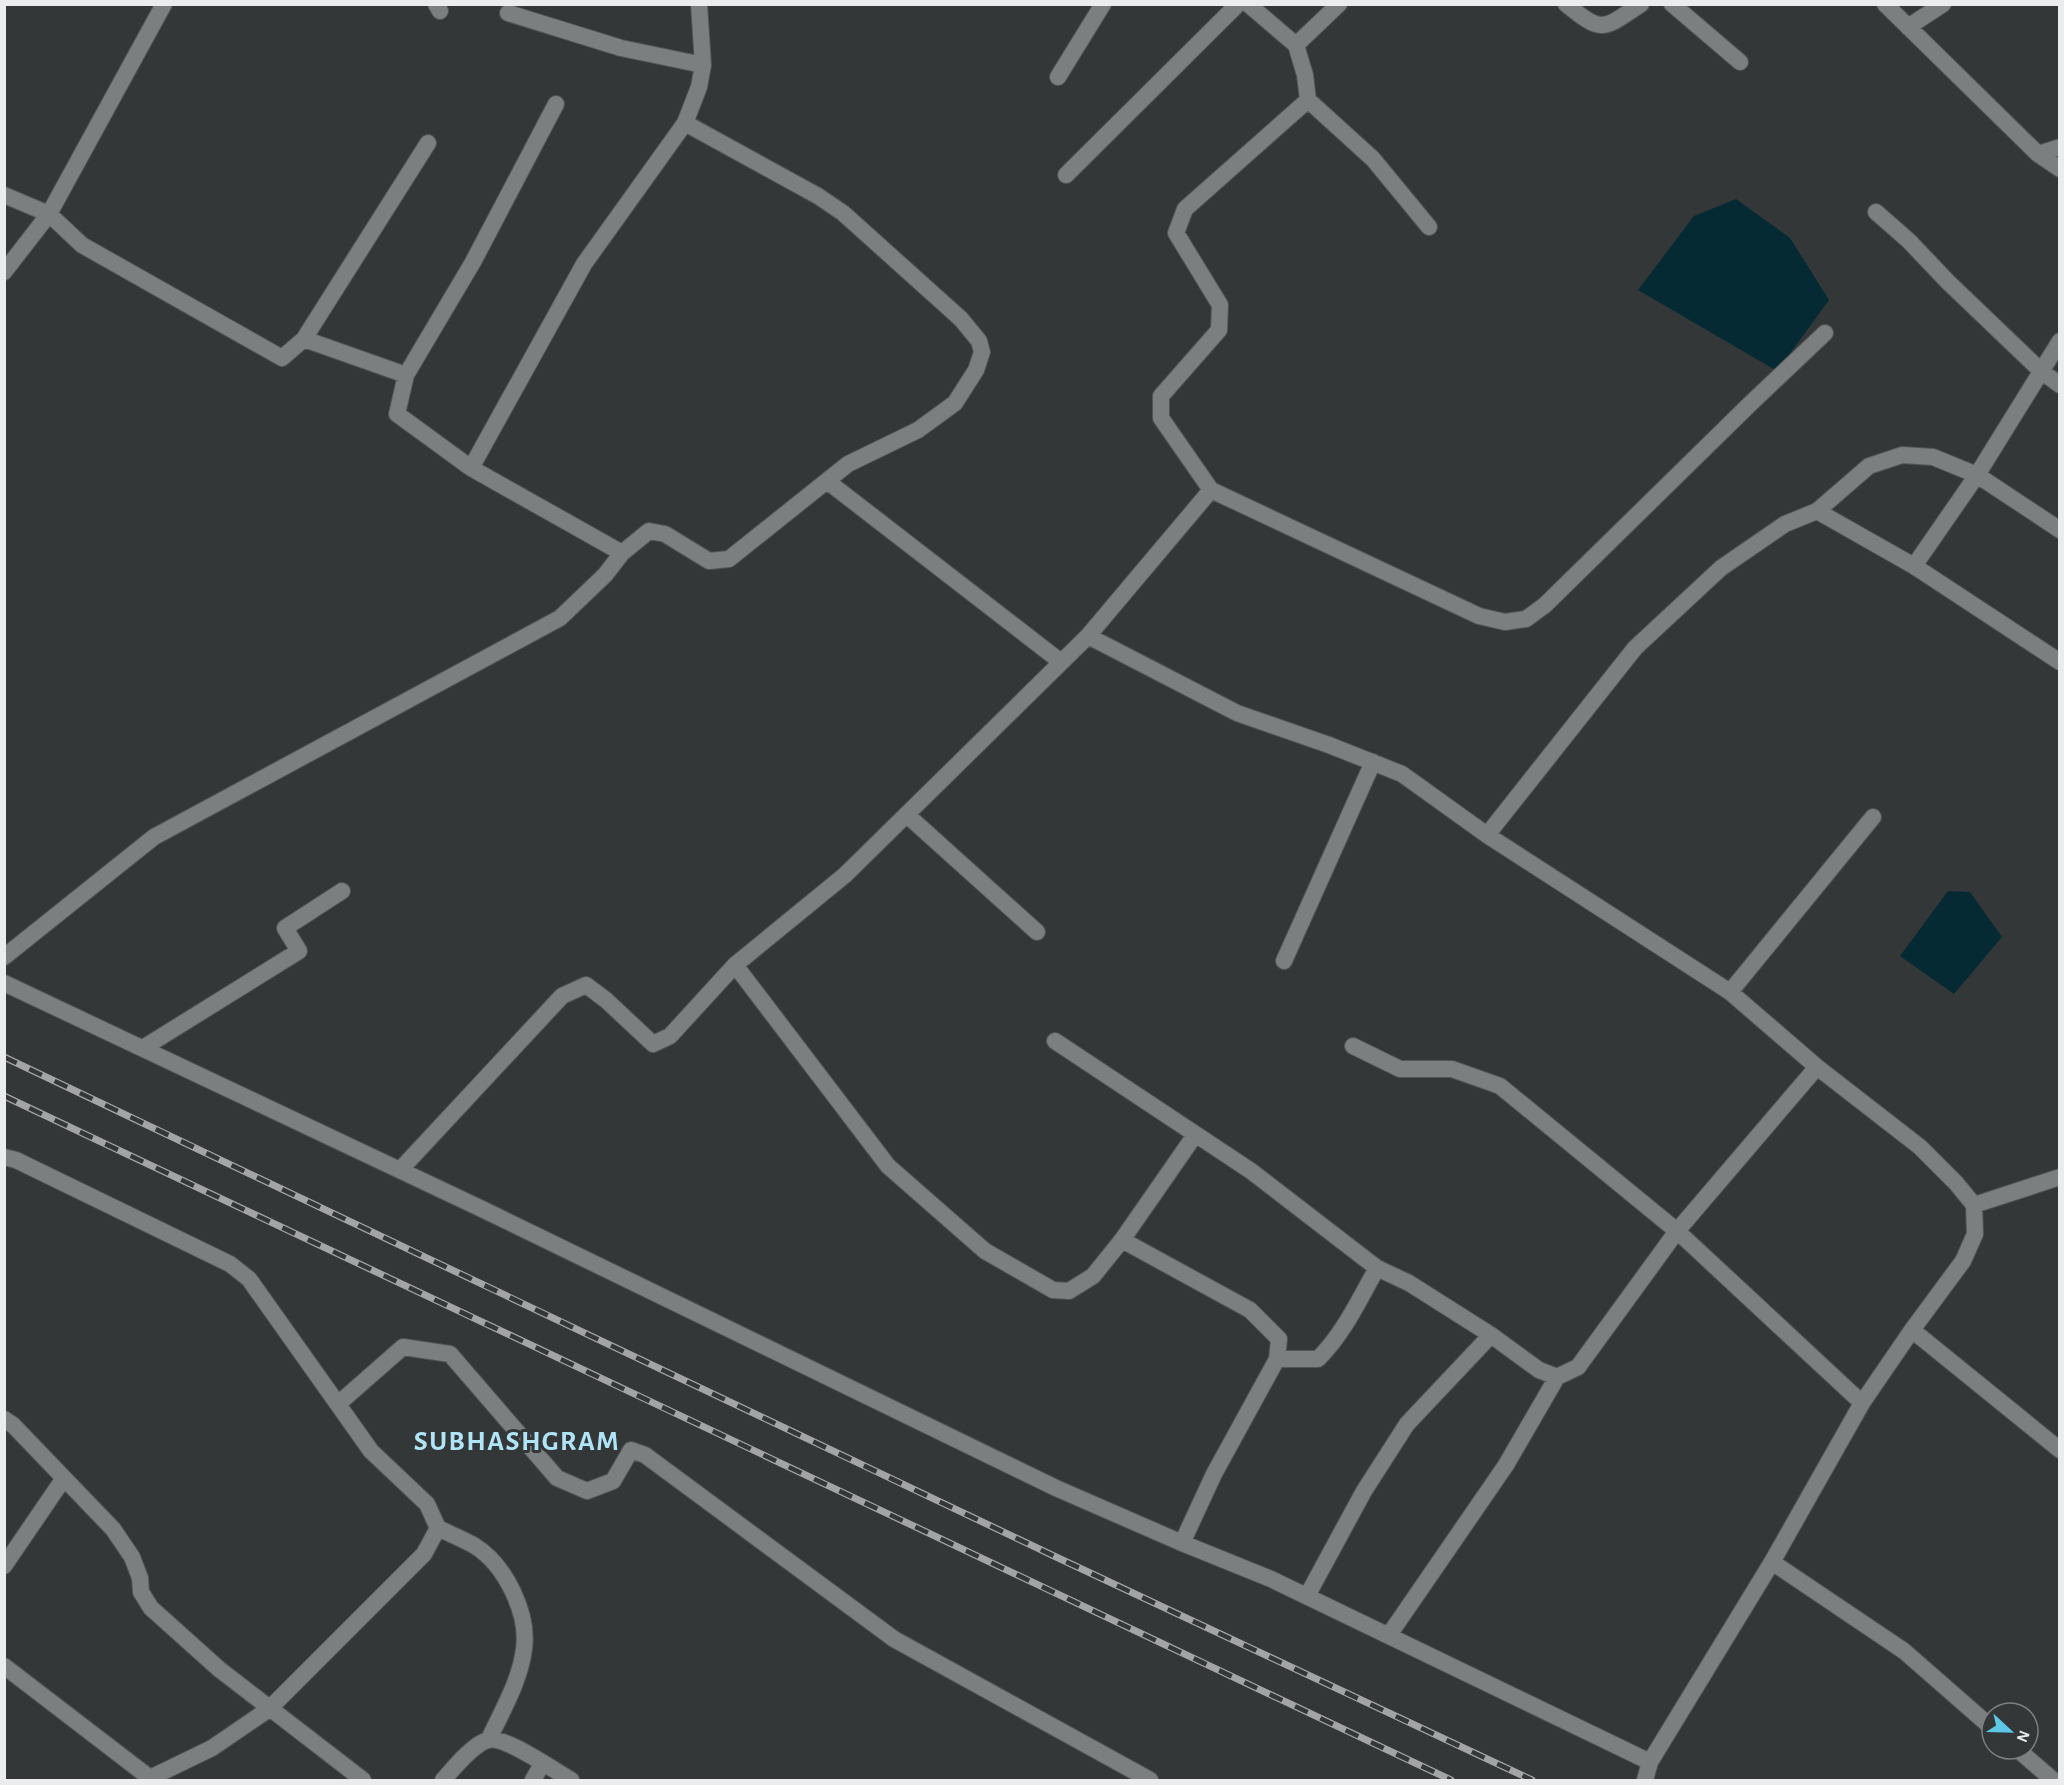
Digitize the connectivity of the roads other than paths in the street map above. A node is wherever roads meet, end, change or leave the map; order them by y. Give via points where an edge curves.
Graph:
1 (164, 4) edge
2 (699, 4) edge
3 (1103, 4) edge
4 (1238, 4) edge
5 (1248, 4) edge
6 (1339, 4) edge
7 (1566, 4) edge
8 (1641, 4) edge
9 (1672, 4) edge
10 (1885, 4) edge
11 (1943, 4) edge
12 (508, 13) dead end
13 (1908, 27) junction
14 (1296, 45) junction
15 (1740, 62) dead end
16 (702, 65) junction
17 (1058, 77) dead end
18 (1308, 100) junction
19 (556, 104) dead end
20 (685, 123) junction
21 (428, 143) dead end
22 (2060, 147) edge
23 (2038, 154) junction
24 (2060, 169) edge
25 (1066, 175) dead end
26 (4, 195) edge
27 (1876, 212) dead end
28 (49, 214) junction
29 (1429, 227) dead end
30 (4, 272) edge
31 (1825, 333) dead end
32 (304, 339) junction
33 (2060, 341) edge
34 (2042, 371) junction
35 (406, 375) junction
36 (2060, 385) edge
37 (471, 468) junction
38 (1977, 475) junction
39 (827, 481) junction
40 (1211, 490) junction
41 (1817, 511) junction
42 (2060, 530) edge
43 (622, 554) junction
44 (1914, 566) junction
45 (1088, 636) junction
46 (1061, 662) junction
47 (2060, 662) edge
48 (1373, 762) junction
49 (907, 815) junction
50 (1873, 817) dead end
51 (1487, 835) junction
52 (342, 891) dead end
53 (1037, 932) dead end
54 (4, 957) edge
55 (1284, 961) dead end
56 (735, 965) junction
57 (4, 982) edge
58 (1730, 992) junction
59 (1055, 1041) dead end
60 (1353, 1046) dead end
61 (143, 1048) junction
62 (1817, 1067) junction
63 (1195, 1135) junction
64 (4, 1157) edge
65 (400, 1170) junction
66 (2060, 1177) edge
67 (1974, 1205) junction
68 (1677, 1231) junction
69 (1122, 1240) junction
70 (1377, 1268) junction
71 (1912, 1330) junction
72 (1491, 1335) junction
73 (1277, 1359) junction
74 (1557, 1377) junction
75 (1862, 1403) junction
76 (338, 1404) junction
77 (4, 1419) edge
78 (2060, 1450) edge
79 (64, 1478) junction
80 (438, 1528) junction
81 (1182, 1543) junction
82 (1772, 1562) junction
83 (4, 1566) edge
84 (1306, 1596) junction
85 (1389, 1635) junction
86 (4, 1666) edge
87 (269, 1709) junction
88 (1980, 1718) edge
89 (489, 1739) junction
90 (2031, 1761) edge
91 (1650, 1762) junction
92 (542, 1764) junction
93 (148, 1779) edge
94 (363, 1780) edge
95 (442, 1780) edge
96 (533, 1780) edge
97 (571, 1780) edge
98 (1150, 1780) edge
99 (1645, 1780) edge
100 (2053, 1780) edge

1 - 28 street
2 - 16 street
3 - 17 street
4 - 25 street
5 - 14 street
6 - 14 street
7 - 8 street via 1591,24 1606,26
9 - 15 street
10 - 13 street
11 - 13 street
12 - 16 street via 621,48
13 - 23 street
14 - 18 street
16 - 20 street via 699,87
18 - 29 street via 1373,159
18 - 40 street via 1185,209 1176,232 1220,305 1219,330 1161,396 1161,418
19 - 35 street via 473,262
20 - 37 street via 584,264
20 - 39 street via 843,213 961,319 979,341 982,352 976,370 955,403 918,430 848,464
21 - 32 street
22 - 23 street
23 - 24 street
26 - 28 street
27 - 34 street
28 - 30 street
28 - 32 street via 82,245 282,358
31 - 40 street via 1526,619 1505,622 1479,616
32 - 35 street
33 - 34 street
34 - 36 street
34 - 38 street
35 - 37 street via 397,414
37 - 43 street
38 - 41 street via 1933,457 1902,455 1869,466
38 - 42 street
38 - 44 street
39 - 43 street via 729,559 709,561 665,534 649,531
39 - 46 street
40 - 45 street
41 - 44 street
41 - 51 street via 1785,524 1721,568 1635,648
43 - 54 street via 560,618 154,837
44 - 47 street
45 - 46 street
45 - 48 street via 1237,713
46 - 49 street
48 - 51 street via 1402,774
48 - 55 street
49 - 53 street
49 - 56 street via 845,875
50 - 58 street
51 - 58 street
52 - 61 street via 285,928 299,951
56 - 65 street via 670,1036 653,1044 586,985 562,996
56 - 69 street via 888,1166 985,1251 1053,1290 1069,1291 1093,1276
57 - 61 street
58 - 62 street
59 - 63 street
60 - 68 street via 1400,1069 1452,1069 1500,1086
61 - 65 street
62 - 67 street via 1920,1147
62 - 68 street
63 - 69 street
63 - 70 street via 1251,1171
64 - 76 street via 230,1264 249,1279
65 - 81 street via 1056,1488
66 - 67 street
67 - 71 street via 1976,1234 1964,1261
68 - 74 street via 1578,1367
68 - 75 street
69 - 73 street via 1250,1310 1279,1339
70 - 72 street via 1409,1283
70 - 73 street via 1344,1328 1318,1359
71 - 75 street
71 - 78 street
72 - 74 street via 1539,1370
72 - 84 street via 1407,1424 1364,1491
73 - 81 street via 1214,1473
74 - 85 street via 1506,1465
75 - 82 street
76 - 80 street via 371,1451 427,1504
76 - 98 street via 403,1347 450,1354 557,1478 588,1491 613,1481 631,1450 645,1455 894,1639
77 - 79 street
79 - 83 street
79 - 87 street via 113,1529 132,1557 141,1592 151,1608
80 - 87 street via 424,1554
80 - 89 street via 488,1556 513,1592 523,1622 524,1648 518,1675
81 - 84 street
82 - 88 street via 1904,1651
82 - 91 street
84 - 85 street
85 - 91 street
86 - 93 street
87 - 93 street via 212,1749
87 - 94 street
89 - 92 street via 504,1741
89 - 95 street via 477,1745
90 - 100 street
91 - 99 street
92 - 96 street
92 - 97 street

